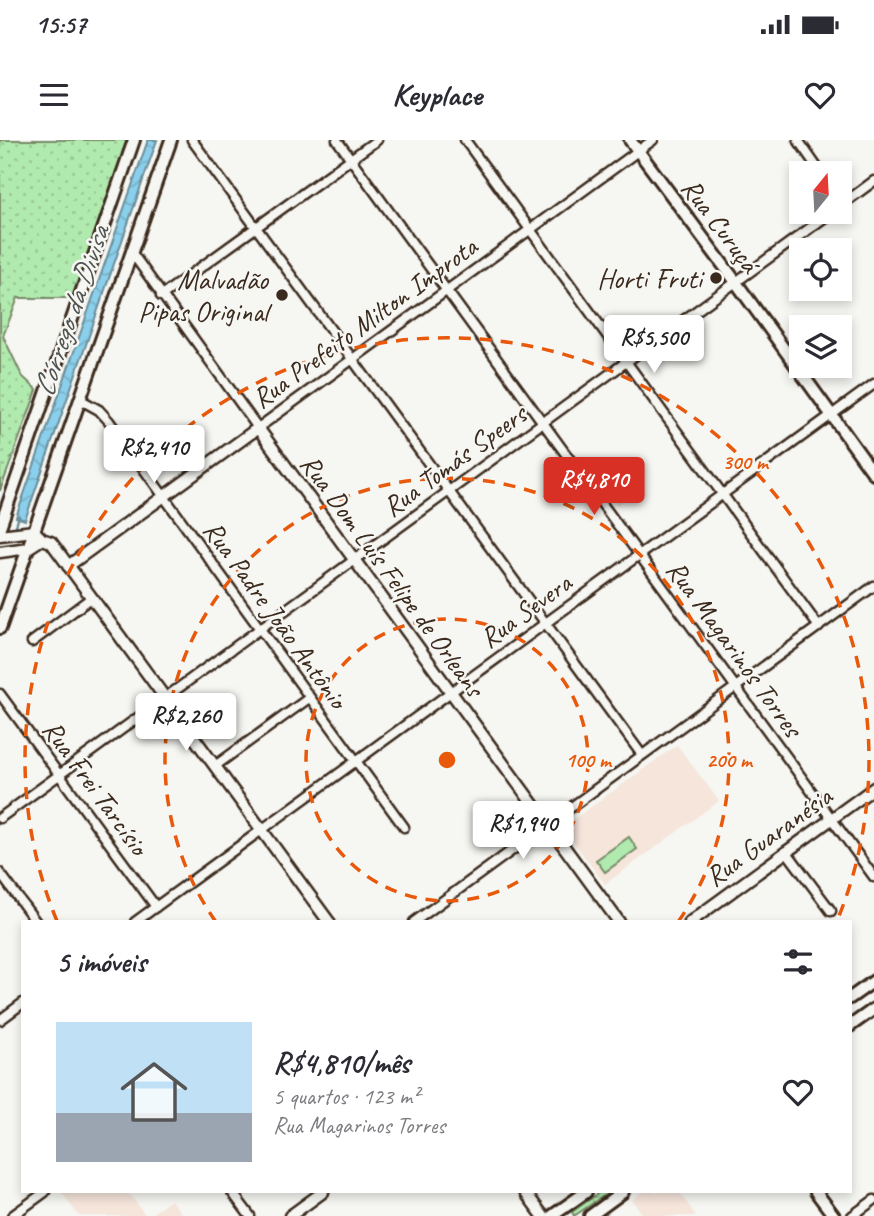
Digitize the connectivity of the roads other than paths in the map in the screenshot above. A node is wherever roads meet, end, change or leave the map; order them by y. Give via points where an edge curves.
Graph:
1 (134, 140) edge
2 (171, 140) edge
3 (192, 140) edge
4 (337, 140) edge
5 (377, 140) edge
6 (465, 140) edge
7 (630, 140) edge
8 (653, 140) edge
9 (798, 140) edge
10 (638, 151) junction
11 (350, 160) junction
12 (813, 161) edge
13 (874, 181) edge
14 (852, 196) edge
15 (816, 224) edge
16 (256, 229) junction
17 (530, 230) junction
18 (132, 253) junction
19 (736, 282) junction
20 (447, 290) junction
21 (161, 296) junction
22 (353, 359) junction
23 (627, 362) junction
24 (874, 384) edge
25 (80, 401) junction
26 (831, 415) junction
27 (543, 422) junction
28 (258, 428) junction
29 (874, 474) edge
30 (449, 492) junction
31 (723, 494) junction
32 (163, 498) junction
33 (0, 527) edge
34 (0, 535) edge
35 (38, 535) junction
36 (28, 548) junction
37 (0, 552) edge
38 (640, 555) junction
39 (355, 560) junction
40 (68, 566) junction
41 (874, 586) edge
42 (91, 598) junction
43 (547, 623) junction
44 (819, 627) junction
45 (0, 628) edge
46 (259, 629) junction
47 (32, 642) dead end
48 (736, 687) junction
49 (451, 692) junction
50 (0, 694) edge
51 (165, 698) junction
52 (309, 698) junction
53 (642, 755) junction
54 (355, 762) junction
55 (215, 766) junction
56 (59, 775) junction
57 (874, 788) edge
58 (0, 818) edge
59 (832, 818) junction
60 (548, 825) junction
61 (404, 827) dead end
62 (261, 830) junction
63 (786, 851) junction
64 (0, 873) edge
65 (874, 877) edge
66 (156, 907) junction
67 (831, 911) dead end
68 (35, 920) edge
69 (138, 920) edge
70 (328, 920) edge
71 (417, 920) edge
72 (618, 920) edge
73 (693, 920) edge
74 (874, 981) edge
75 (852, 997) edge
76 (21, 1004) edge
77 (874, 1009) edge
78 (0, 1020) edge
79 (852, 1025) edge
80 (44, 1193) edge
81 (233, 1193) edge
82 (322, 1193) edge
83 (526, 1193) edge
84 (585, 1193) edge
85 (622, 1193) edge
86 (817, 1193) edge
87 (874, 1200) edge
88 (12, 1216) edge
89 (250, 1216) edge
90 (290, 1216) edge
91 (543, 1216) edge
92 (552, 1216) edge
93 (590, 1216) edge
94 (834, 1216) edge
95 (852, 1216) edge

1 - 33 main road
2 - 18 main road
3 - 16 street
4 - 11 street, Rua Magarinos Torres
5 - 11 street
6 - 17 street
7 - 10 main road, Rua Curuçá
8 - 10 street, Rua Prefeito Milton Improta
9 - 12 street
10 - 17 street, Rua Prefeito Milton Improta
10 - 19 main road, Rua Curuçá
11 - 16 street
11 - 20 street, Rua Magarinos Torres
13 - 14 street
15 - 19 street, Rua Tomás Speers
16 - 21 street
16 - 22 street
17 - 20 street, Rua Prefeito Milton Improta
17 - 23 street
18 - 21 street, Rua Dom Luís Felipe de Orleans
18 - 25 main road
19 - 23 street, Rua Tomás Speers
19 - 26 main road, Rua Curuçá
20 - 22 street, Rua Prefeito Milton Improta
20 - 27 street, Rua Magarinos Torres
21 - 28 street, Rua Dom Luís Felipe de Orleans
22 - 28 street, Rua Prefeito Milton Improta
22 - 30 street
23 - 27 street, Rua Tomás Speers
23 - 31 street
24 - 26 street, Rua Severa
25 - 32 street, Rua Padre João Antônio via 109,421
25 - 35 main road
26 - 29 main road, Rua Curuçá
26 - 31 street, Rua Severa
27 - 30 street, Rua Tomás Speers
27 - 38 street, Rua Magarinos Torres
28 - 32 street, Rua Prefeito Milton Improta
28 - 39 street, Rua Dom Luís Felipe de Orleans
30 - 39 street, Rua Tomás Speers
30 - 43 street
31 - 38 street, Rua Severa
31 - 44 street
32 - 40 street, Rua Prefeito Milton Improta
32 - 46 street, Rua Padre João Antônio
34 - 35 street
35 - 36 main road
35 - 40 street via 51,542
36 - 37 street
36 - 45 main road
38 - 43 street, Rua Severa
38 - 48 street, Rua Magarinos Torres
39 - 46 street, Rua Tomás Speers
39 - 49 street, Rua Dom Luís Felipe de Orleans
40 - 42 street
41 - 44 street
42 - 47 street
42 - 51 street
43 - 49 street, Rua Severa
43 - 53 street
44 - 48 street
46 - 51 street, Rua Tomás Speers
46 - 52 street, Rua Padre João Antônio
48 - 53 street
48 - 59 street, Rua Magarinos Torres
49 - 54 street, Rua Severa
49 - 60 street, Rua Dom Luís Felipe de Orleans
50 - 56 street, Rua Frei Tarcísio
51 - 55 street
51 - 56 street, Rua Tomás Speers
52 - 54 street, Rua Padre João Antônio
52 - 55 street
53 - 60 street
54 - 61 street, Rua Padre João Antônio
54 - 62 street, Rua Severa
55 - 62 street
56 - 58 street, Rua Tomás Speers
56 - 66 street, Rua Frei Tarcísio
57 - 59 street, Rua Guaranésia
59 - 63 street, Rua Guaranésia
59 - 65 street, Rua Magarinos Torres
60 - 71 street
60 - 72 street, Rua Dom Luís Felipe de Orleans
62 - 66 street, Rua Severa
62 - 70 street
63 - 67 street
63 - 73 street, Rua Guaranésia
64 - 68 street
66 - 69 street, Rua Severa
74 - 75 main road
76 - 78 street
77 - 79 main road
80 - 88 street
81 - 89 street
82 - 90 street
83 - 91 street
84 - 92 main road
85 - 93 main road
86 - 94 main road
87 - 95 street

